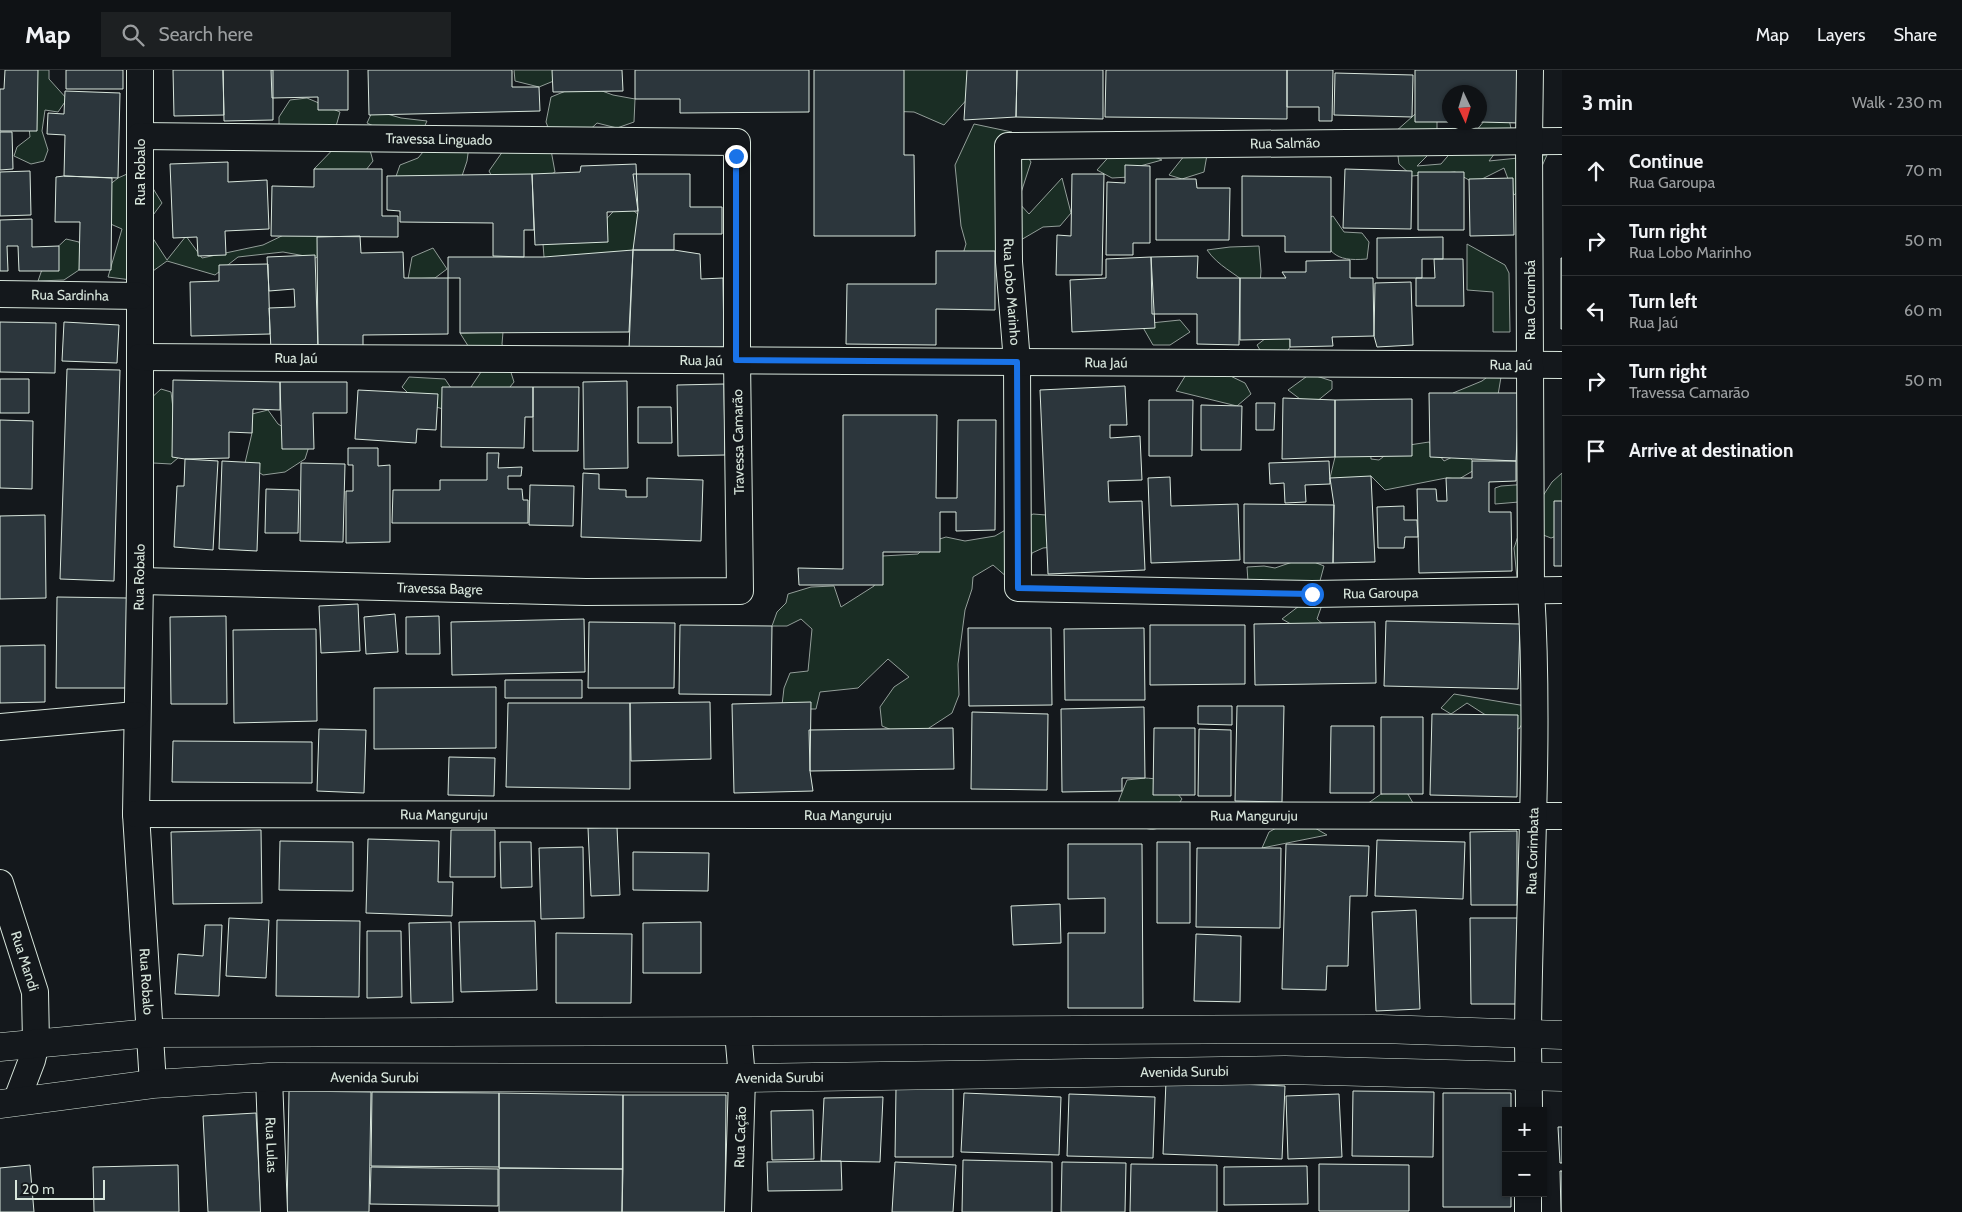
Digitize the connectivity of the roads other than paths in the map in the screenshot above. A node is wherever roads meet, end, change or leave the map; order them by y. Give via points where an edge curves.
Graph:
1 (140, 70) edge
2 (1530, 70) edge
3 (140, 136) junction
4 (1529, 140) junction
5 (1562, 141) edge
6 (737, 142) joint
7 (1008, 146) joint
8 (0, 294) edge
9 (140, 296) junction
10 (140, 357) junction
11 (736, 360) junction
12 (1017, 362) junction
13 (1530, 366) junction
14 (1562, 366) edge
15 (140, 581) junction
16 (1018, 588) joint
17 (1531, 590) junction
18 (1562, 590) edge
19 (740, 591) joint
20 (136, 715) junction
21 (0, 727) edge
22 (136, 814) junction
23 (1562, 816) edge
24 (1534, 817) junction
25 (0, 883) edge
26 (738, 1032) junction
27 (151, 1033) junction
28 (1528, 1035) junction
29 (1562, 1035) edge
30 (36, 1043) junction
31 (0, 1047) edge
32 (269, 1077) junction
33 (1529, 1077) junction
34 (1562, 1077) edge
35 (742, 1078) junction
36 (153, 1084) junction
37 (8, 1103) edge
38 (1529, 1107) edge
39 (1528, 1197) edge
40 (274, 1212) edge
41 (738, 1212) edge
42 (1528, 1212) edge

1 - 3 street, Rua Robalo
2 - 4 street, Rua Corumbá
3 - 6 street, Travessa Linguado
3 - 9 street, Rua Robalo
4 - 5 street, Rua Salmão
4 - 7 street, Rua Salmão
4 - 13 street, Rua Corumbá
6 - 11 street, Travessa Camarão
7 - 12 street, Rua Lobo Marinho via 1009,262
8 - 9 street, Rua Sardinha
9 - 10 street, Rua Robalo
10 - 11 street, Rua Jaú
10 - 15 street, Rua Robalo
11 - 12 street, Rua Jaú
11 - 19 street, Travessa Camarão
12 - 13 street, Rua Jaú
12 - 16 street, Rua Lobo Marinho
13 - 14 street, Rua Jaú
13 - 17 street, Rua Corumbá
15 - 19 street, Travessa Bagre via 586,592
15 - 20 street, Rua Robalo
16 - 17 street, Rua Garoupa via 1312,594
17 - 18 street, Rua Garoupa
17 - 24 street, Rua Corimbata
20 - 21 street
20 - 22 street, Rua Robalo
22 - 24 street, Rua Manguruju
22 - 27 street, Rua Robalo
23 - 24 street, Rua Manguruju
24 - 28 street, Rua Corimbata
25 - 30 street, Rua Mandi via 35,992
26 - 27 street
26 - 28 street via 1381,1029
26 - 35 street, Rua Cação
27 - 30 street
27 - 36 street, Rua Robalo
28 - 29 street
28 - 33 street, Rua Corimbata
30 - 31 street
30 - 37 street, Rua Mandi via 32,1060
32 - 35 street, Avenida Surubi
32 - 36 street, Avenida Surubi
32 - 40 street, Rua Lulas
33 - 34 street, Avenida Surubi
33 - 35 street, Avenida Surubi via 1285,1070
33 - 38 street, Rua Corimbata
35 - 41 street, Rua Cação
36 - 37 street, Avenida Surubi
39 - 42 street

